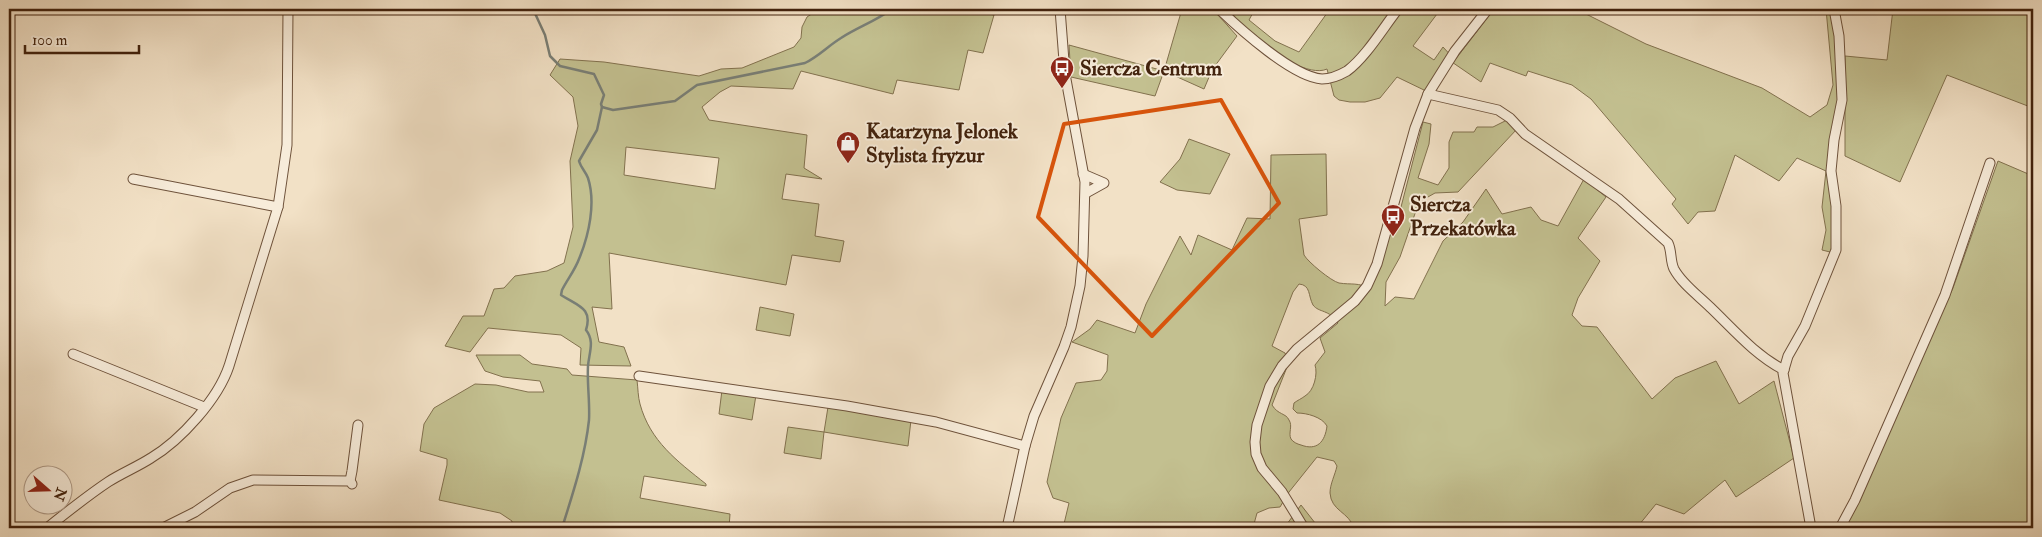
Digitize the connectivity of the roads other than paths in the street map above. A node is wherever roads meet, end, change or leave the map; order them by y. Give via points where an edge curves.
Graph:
1 (288, 9) edge
2 (1060, 9) edge
3 (1219, 9) edge
4 (1398, 9) edge
5 (1488, 9) edge
6 (1834, 9) edge
7 (1428, 94) junction
8 (1990, 163) dead end
9 (1084, 174) junction
10 (133, 179) dead end
11 (1086, 193) junction
12 (278, 207) junction
13 (73, 354) dead end
14 (1784, 370) junction
15 (639, 376) dead end
16 (204, 408) junction
17 (358, 425) dead end
18 (1025, 446) junction
19 (47, 528) edge
20 (163, 528) edge
21 (1007, 528) edge
22 (1304, 528) edge
23 (1811, 528) edge
24 (1840, 528) edge

1 - 12 street via 288,145
2 - 9 street via 1065,74
3 - 4 street via 1257,43 1302,72 1320,79 1347,71
5 - 7 street via 1455,51
6 - 14 street via 1839,36 1842,100 1831,171 1836,206 1836,250
7 - 14 street via 1498,110 1525,134 1619,199 1668,243 1672,266 1694,291 1743,340
7 - 22 street via 1415,128 1377,264 1367,286 1348,308 1289,357 1270,386 1263,405 1255,442 1256,454 1262,468 1282,492
8 - 24 street via 1942,302
9 - 11 street
9 - 11 street via 1104,183
10 - 12 street
11 - 18 street via 1083,256 1076,307 1064,347 1034,416
12 - 16 street via 227,370 220,387
13 - 16 street
14 - 23 street
15 - 18 street via 936,422
16 - 19 street via 164,449 101,486
17 - 20 street via 351,482 253,480 230,488 195,512
18 - 21 street

